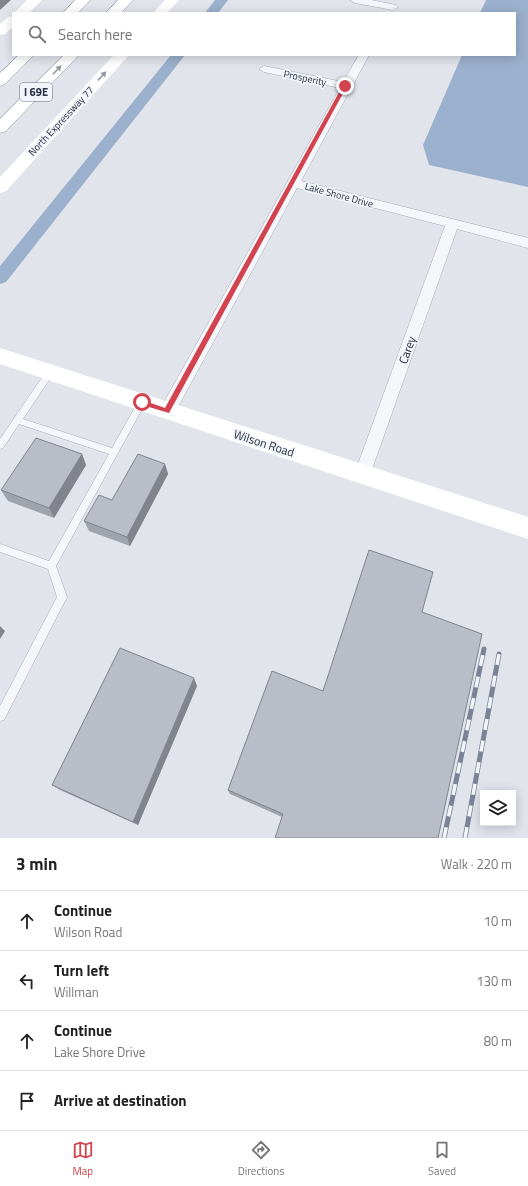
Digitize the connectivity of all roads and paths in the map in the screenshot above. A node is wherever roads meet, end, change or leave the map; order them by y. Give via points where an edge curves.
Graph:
1 (35, 0) edge
2 (83, 0) edge
3 (126, 0) edge
4 (172, 0) edge
5 (355, 0) edge
6 (393, 7) edge
7 (21, 12) edge
8 (71, 12) edge
9 (114, 12) edge
10 (161, 12) edge
11 (12, 21) edge
12 (0, 31) edge
13 (26, 56) edge
14 (71, 56) edge
15 (121, 56) edge
16 (363, 56) edge
17 (264, 69) dead end
18 (0, 81) edge
19 (345, 86) junction
20 (0, 128) edge
21 (293, 183) junction
22 (0, 187) edge
23 (452, 225) junction
24 (528, 243) edge
25 (0, 356) edge
26 (50, 372) junction
27 (142, 402) junction
28 (166, 411) junction
29 (17, 420) junction
30 (0, 446) edge
31 (114, 452) junction
32 (362, 475) junction
33 (528, 528) edge
34 (0, 548) edge
35 (51, 566) junction
36 (0, 716) edge

1 - 7 main road
2 - 8 main road
3 - 9 main road
4 - 10 main road
5 - 6 street
11 - 12 main road
13 - 18 main road, I 69E
20 -> 14 main road, I 69E
22 -> 15 main road, North Expressway 77
16 - 19 street, Lake Shore Drive
17 - 19 street, Prosperity
19 - 21 street, Lake Shore Drive
21 - 23 street, Lake Shore Drive
21 - 28 street
23 - 24 street, Lake Shore Drive
23 - 32 street, Carey
25 - 26 main road, Wilson Road
26 - 27 main road, Wilson Road
26 - 29 lane
27 - 28 main road, Wilson Road
27 - 31 lane
28 - 32 main road, Wilson Road
29 - 30 lane
29 - 31 lane
31 - 35 lane
32 - 33 main road, Wilson Road
34 - 35 lane
35 - 36 lane via 62,597

